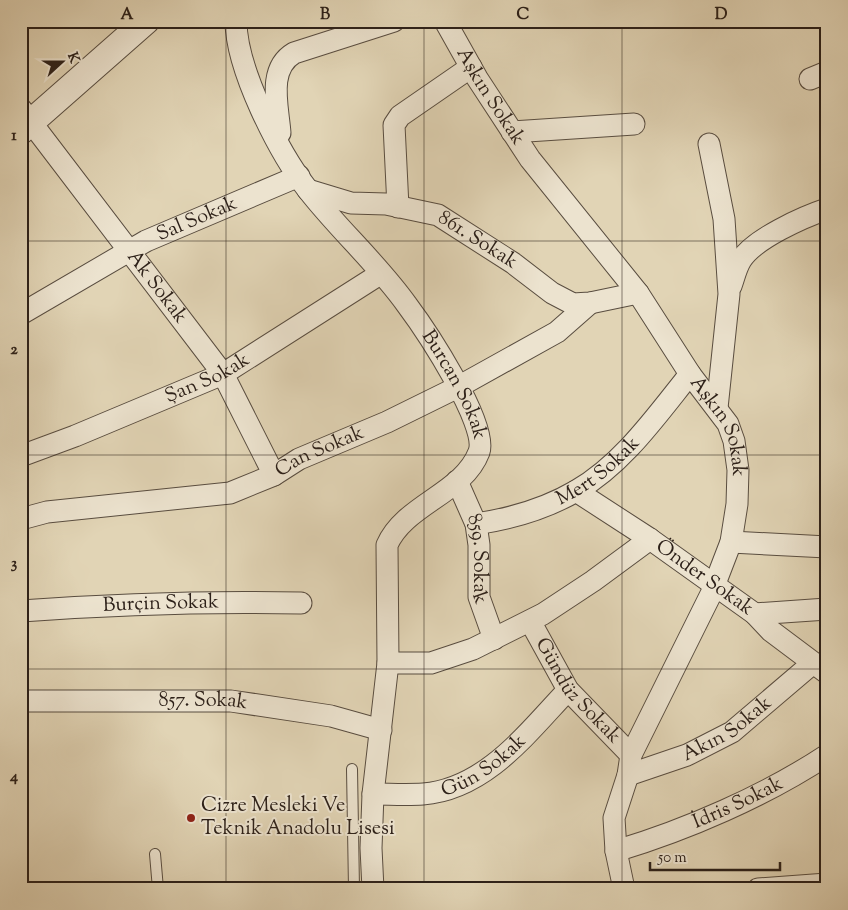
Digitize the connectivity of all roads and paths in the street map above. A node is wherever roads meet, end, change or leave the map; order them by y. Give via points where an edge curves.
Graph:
1 (146, 21) edge
2 (236, 21) edge
3 (394, 21) edge
4 (445, 21) edge
5 (471, 67) junction
6 (25, 120) edge
7 (634, 124) dead end
8 (512, 132) junction
9 (709, 144) dead end
10 (282, 151) junction
11 (303, 183) junction
12 (398, 207) junction
13 (827, 209) edge
14 (130, 249) junction
15 (380, 274) junction
16 (729, 291) junction
17 (638, 293) junction
18 (590, 303) junction
19 (21, 314) edge
20 (223, 374) junction
21 (690, 374) junction
22 (458, 387) junction
23 (717, 408) junction
24 (21, 456) edge
25 (274, 475) junction
26 (457, 481) junction
27 (576, 491) junction
28 (21, 519) edge
29 (476, 524) junction
30 (650, 539) junction
31 (731, 542) junction
32 (827, 547) edge
33 (714, 586) junction
34 (301, 603) dead end
35 (827, 608) edge
36 (21, 611) edge
37 (755, 614) junction
38 (530, 620) junction
39 (494, 639) junction
40 (388, 663) junction
41 (820, 668) edge
42 (568, 690) junction
43 (21, 701) edge
44 (382, 730) junction
45 (827, 755) edge
46 (630, 765) junction
47 (352, 769) dead end
48 (373, 794) junction
49 (616, 851) junction
50 (154, 854) dead end
51 (827, 884) edge
52 (158, 889) edge
53 (354, 889) edge
54 (373, 889) edge
55 (624, 889) edge
56 (758, 889) edge

1 - 6 street
2 - 10 street, Burcan Sokak via 246,73
3 - 10 street via 294,52 286,58 277,70
4 - 5 street, Aşkın Sokak
5 - 8 street, Aşkın Sokak
5 - 12 street via 400,116 394,125
6 - 14 street, Ak Sokak
7 - 8 street
8 - 17 street, Aşkın Sokak
9 - 16 street via 724,219
10 - 11 street, Burcan Sokak
11 - 12 street, 861. Sokak via 351,203
11 - 14 street, Sal Sokak
11 - 15 street, Burcan Sokak
12 - 18 street, 861. Sokak via 438,215 513,263 552,293 573,304
13 - 16 street via 801,218 762,241 741,259
14 - 19 street, Sal Sokak
14 - 20 street, Ak Sokak
15 - 20 street, Şan Sokak
15 - 22 street, Burcan Sokak via 407,305
16 - 23 street
17 - 18 street, 861. Sokak
17 - 21 street, Aşkın Sokak
18 - 22 street, Can Sokak via 557,332
20 - 24 street, Şan Sokak
20 - 25 street, Ak Sokak
21 - 23 street, Aşkın Sokak
21 - 27 street, Mert Sokak via 638,437 603,472
22 - 25 street, Can Sokak via 299,459
22 - 26 street, Burcan Sokak via 481,437 480,451
23 - 31 street, Aşkın Sokak via 734,440 738,470 738,504
25 - 28 street, Can Sokak via 230,493 47,512
26 - 29 street, 859. Sokak
26 - 40 street, Burcan Sokak via 410,516 391,537 388,546
27 - 29 street, Mert Sokak via 544,506
27 - 30 street, Önder Sokak
29 - 39 street, 859. Sokak via 479,597
30 - 33 street, Önder Sokak
30 - 38 street via 593,581
31 - 32 street
31 - 33 street, Aşkın Sokak
33 - 37 street, Önder Sokak
33 - 46 street, Aşkın Sokak
34 - 36 street, Burçin Sokak via 208,601
35 - 37 street
37 - 41 street, Önder Sokak via 771,632
38 - 39 street
38 - 42 street, Gündüz Sokak
39 - 40 street via 431,663
40 - 44 street, Burcan Sokak
41 - 46 street, Akın Sokak via 732,732 687,755
42 - 46 street, Gündüz Sokak
42 - 48 street, Gün Sokak via 488,770 455,787 424,794
43 - 44 street, 857. Sokak via 231,701 332,716
44 - 48 street, Burcan Sokak
45 - 49 street, İdris Sokak via 759,795
46 - 49 street, Aşkın Sokak via 614,818
47 - 53 lane
48 - 54 street, Burcan Sokak
49 - 55 street, Aşkın Sokak
50 - 52 lane
51 - 56 street

